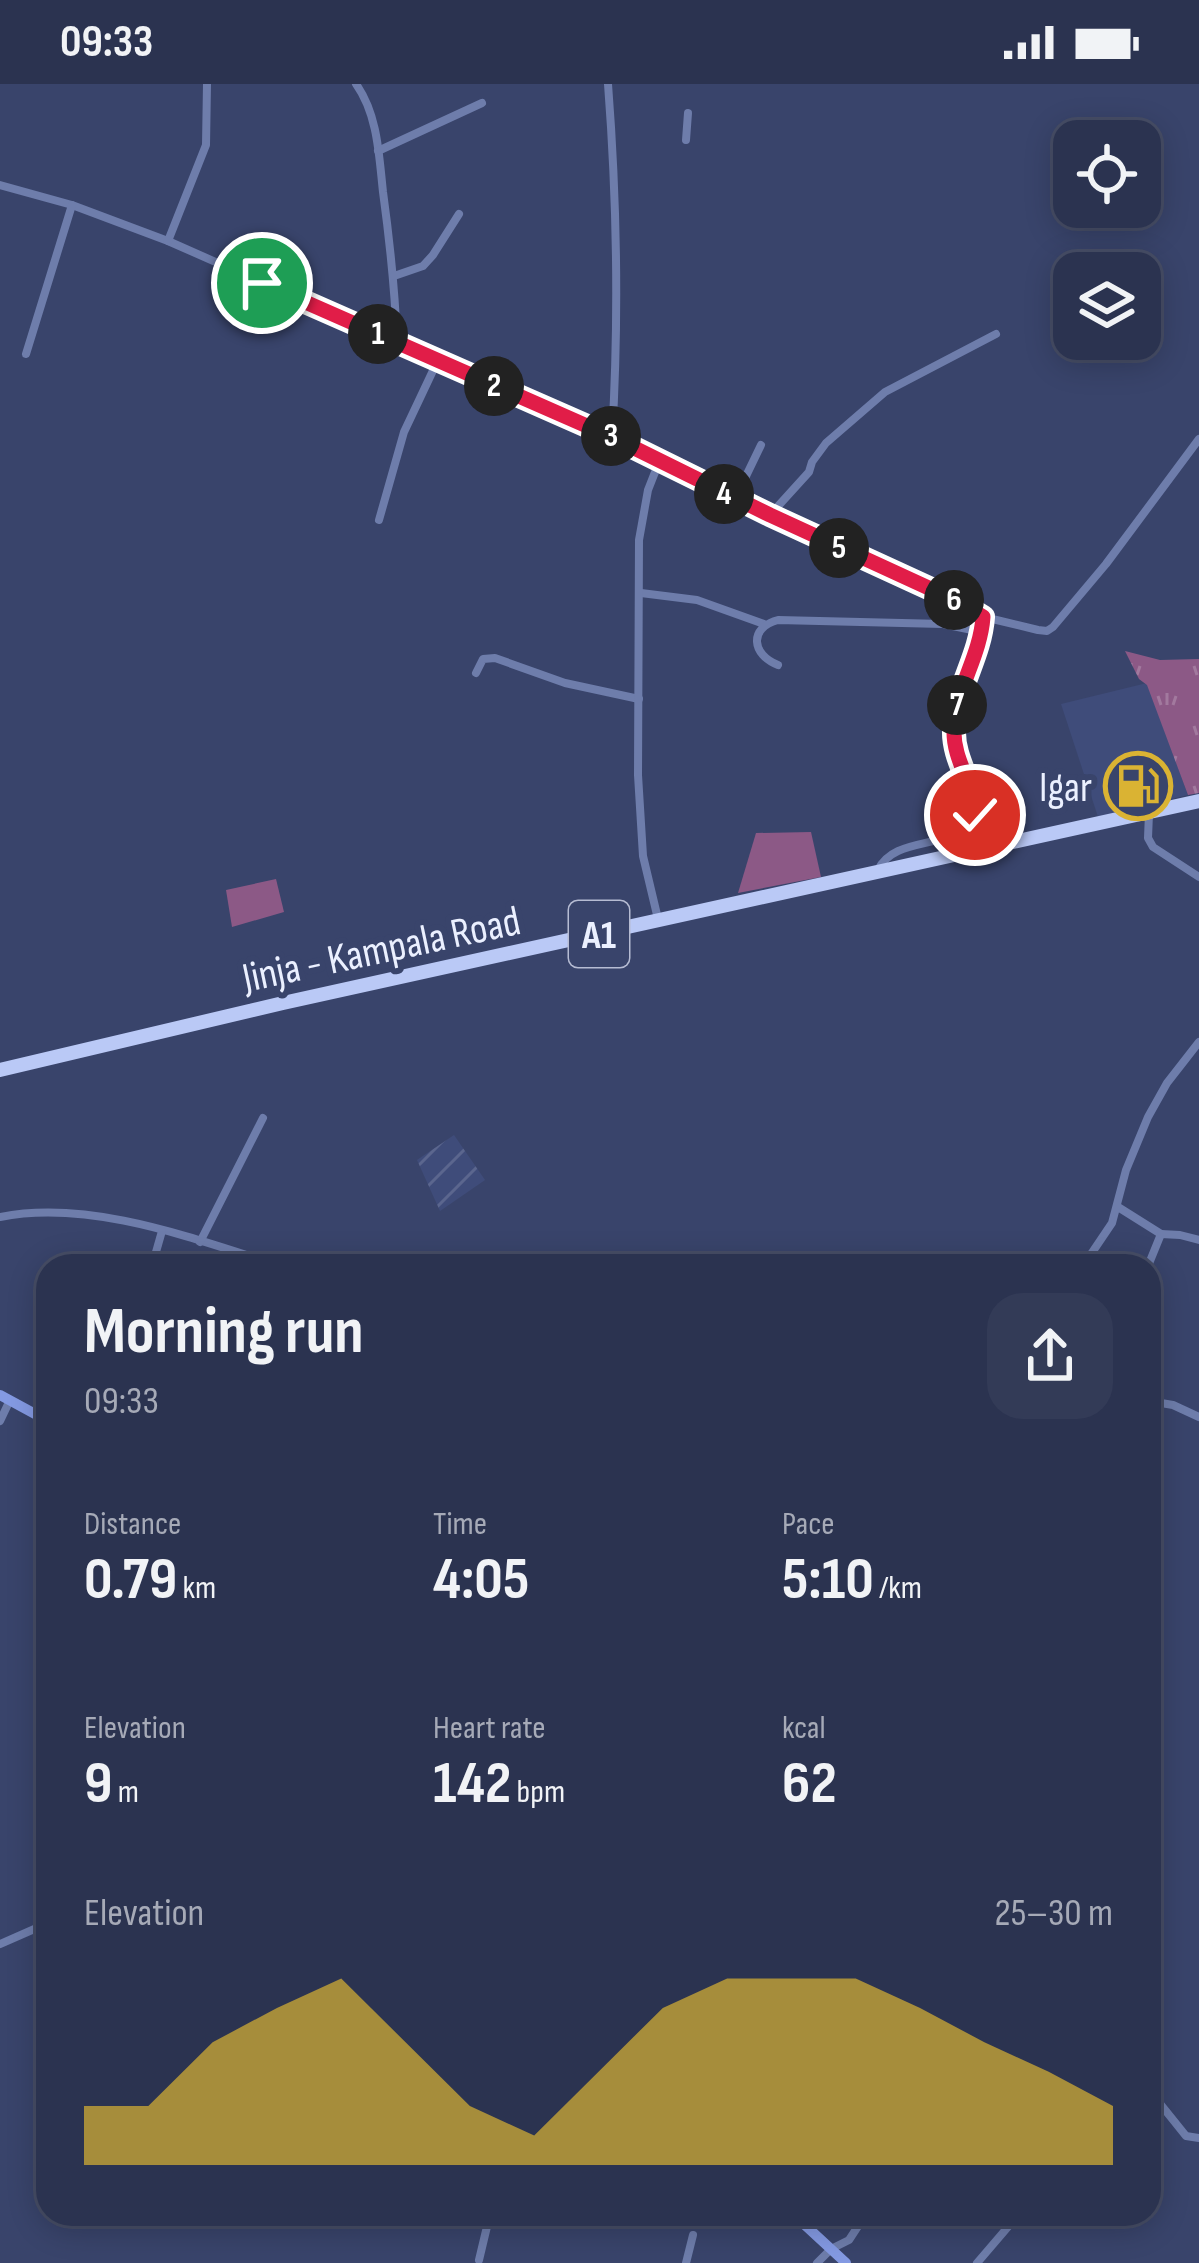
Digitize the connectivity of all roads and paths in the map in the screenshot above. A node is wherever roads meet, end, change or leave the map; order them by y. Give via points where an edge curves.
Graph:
1 (207, 84) edge
2 (356, 84) edge
3 (608, 84) edge
4 (482, 103) dead end
5 (688, 112) dead end
6 (686, 140) dead end
7 (378, 151) junction
8 (0, 185) edge
9 (71, 205) junction
10 (459, 214) dead end
11 (168, 241) junction
12 (394, 276) junction
13 (996, 334) dead end
14 (397, 343) junction
15 (26, 354) dead end
16 (438, 361) junction
17 (612, 437) junction
18 (1199, 439) edge
19 (761, 445) dead end
20 (658, 462) junction
21 (735, 499) junction
22 (770, 515) junction
23 (379, 520) dead end
24 (640, 593) junction
25 (983, 617) junction
26 (764, 624) junction
27 (982, 632) junction
28 (778, 665) dead end
29 (476, 674) dead end
30 (640, 699) junction
31 (1199, 801) edge
32 (1149, 813) junction
33 (878, 870) junction
34 (1199, 877) edge
35 (658, 920) junction
36 (1199, 1042) edge
37 (0, 1070) edge
38 (263, 1118) dead end
39 (1118, 1207) junction
40 (0, 1217) edge
41 (162, 1232) junction
42 (1161, 1234) junction
43 (1199, 1240) edge
44 (200, 1242) junction
45 (156, 1254) edge
46 (240, 1254) edge
47 (1092, 1254) edge
48 (1153, 1254) edge
49 (5, 1398) edge
50 (1161, 1404) edge
51 (36, 1415) edge
52 (1199, 1417) edge
53 (0, 1421) edge
54 (36, 1928) edge
55 (0, 1944) edge
56 (1161, 2105) edge
57 (1199, 2138) edge
58 (487, 2226) edge
59 (806, 2226) edge
60 (858, 2226) edge
61 (1008, 2226) edge
62 (693, 2235) dead end
63 (831, 2249) junction
64 (478, 2260) dead end
65 (686, 2263) edge
66 (818, 2263) edge
67 (845, 2263) edge
68 (976, 2263) edge

1 - 11 street via 206,146
2 - 7 street
3 - 17 street
4 - 7 street
5 - 6 street
7 - 12 street
8 - 9 street
9 - 11 street
9 - 15 street
10 - 12 street via 423,266
11 - 14 street
12 - 14 street
13 - 22 street via 885,392 826,443
14 - 16 street
16 - 17 street
16 - 23 street via 404,432
17 - 20 street
18 - 25 street via 1053,627
19 - 21 street
20 - 21 street
20 - 24 street via 643,511
21 - 22 street
22 - 25 street
24 - 26 street via 697,600
24 - 30 street
25 - 27 street
26 - 27 street via 943,623
26 - 28 street via 760,653
27 - 33 street via 954,731 975,815 949,837 889,855
29 - 30 street via 483,659 495,658
30 - 35 street via 643,856
31 - 32 highway, Jinja - Kampala Road / A1
32 - 33 highway, Jinja - Kampala Road / A1
32 - 34 street via 1153,847
33 - 35 highway, Jinja - Kampala Road / A1
35 - 37 highway, Jinja - Kampala Road / A1
36 - 39 street via 1148,1117
38 - 44 street
39 - 42 street
39 - 47 street
40 - 41 street via 66,1211
41 - 44 street
41 - 45 street
42 - 43 street
42 - 48 street
44 - 46 street
49 - 51 street
49 - 53 street
50 - 52 street
54 - 55 street
56 - 57 street via 1186,2136
58 - 64 street
59 - 63 street
60 - 63 street
61 - 68 street
62 - 65 street
63 - 66 street
63 - 67 street

